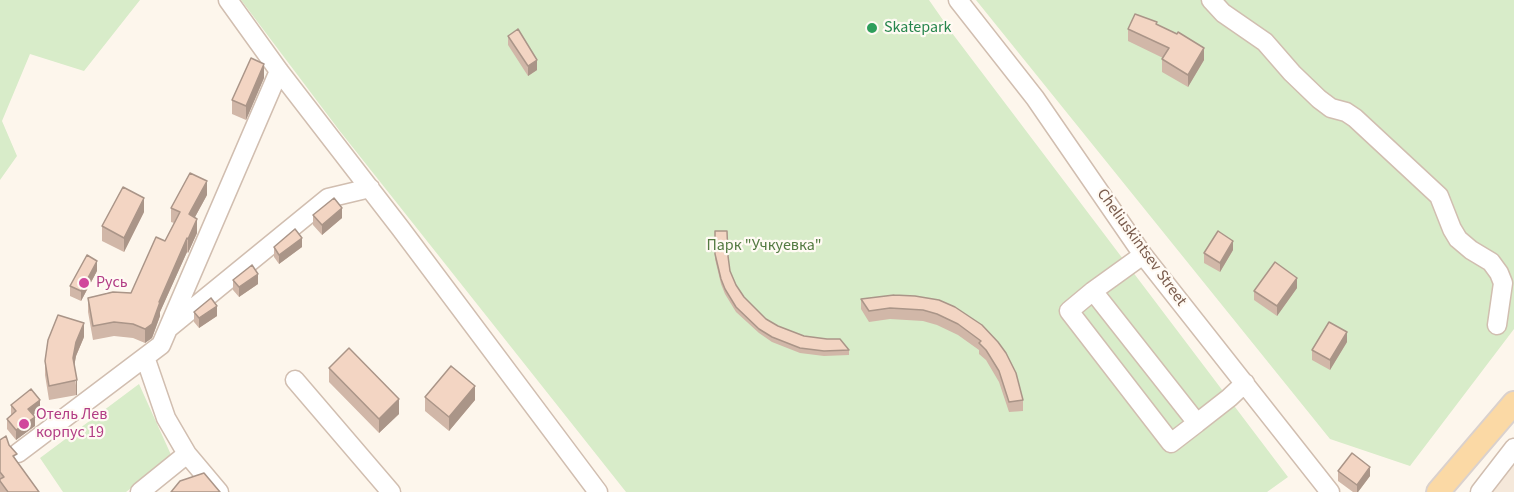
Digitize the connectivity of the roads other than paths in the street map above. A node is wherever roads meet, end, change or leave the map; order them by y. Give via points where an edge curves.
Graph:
1 (228, 0) edge
2 (958, 0) edge
3 (1211, 0) edge
4 (279, 71) junction
5 (370, 188) junction
6 (1143, 255) junction
7 (1093, 291) junction
8 (1497, 325) dead end
9 (168, 329) junction
10 (145, 357) junction
11 (295, 380) dead end
12 (1245, 383) junction
13 (1514, 403) edge
14 (1197, 423) junction
15 (1514, 448) edge
16 (18, 453) edge
17 (186, 454) junction
18 (140, 492) edge
19 (219, 492) edge
20 (391, 492) edge
21 (598, 492) edge
22 (1330, 492) edge
23 (1438, 492) edge
24 (1480, 492) edge

1 - 4 street
2 - 6 street, Cheliuskintsev Street via 1035,98
3 - 8 street via 1265,42 1318,99 1355,118 1439,196 1458,239 1491,262 1499,273 1503,283
4 - 5 street
4 - 9 street
5 - 9 street via 328,198
5 - 21 street
6 - 7 street
6 - 12 street, Cheliuskintsev Street
7 - 14 street
7 - 14 street via 1069,311 1171,443
9 - 10 street via 161,345
10 - 16 street
10 - 17 street via 166,418
11 - 20 street
12 - 14 street
12 - 22 street, Cheliuskintsev Street
13 - 23 main road
15 - 24 street
17 - 18 street
17 - 19 street

